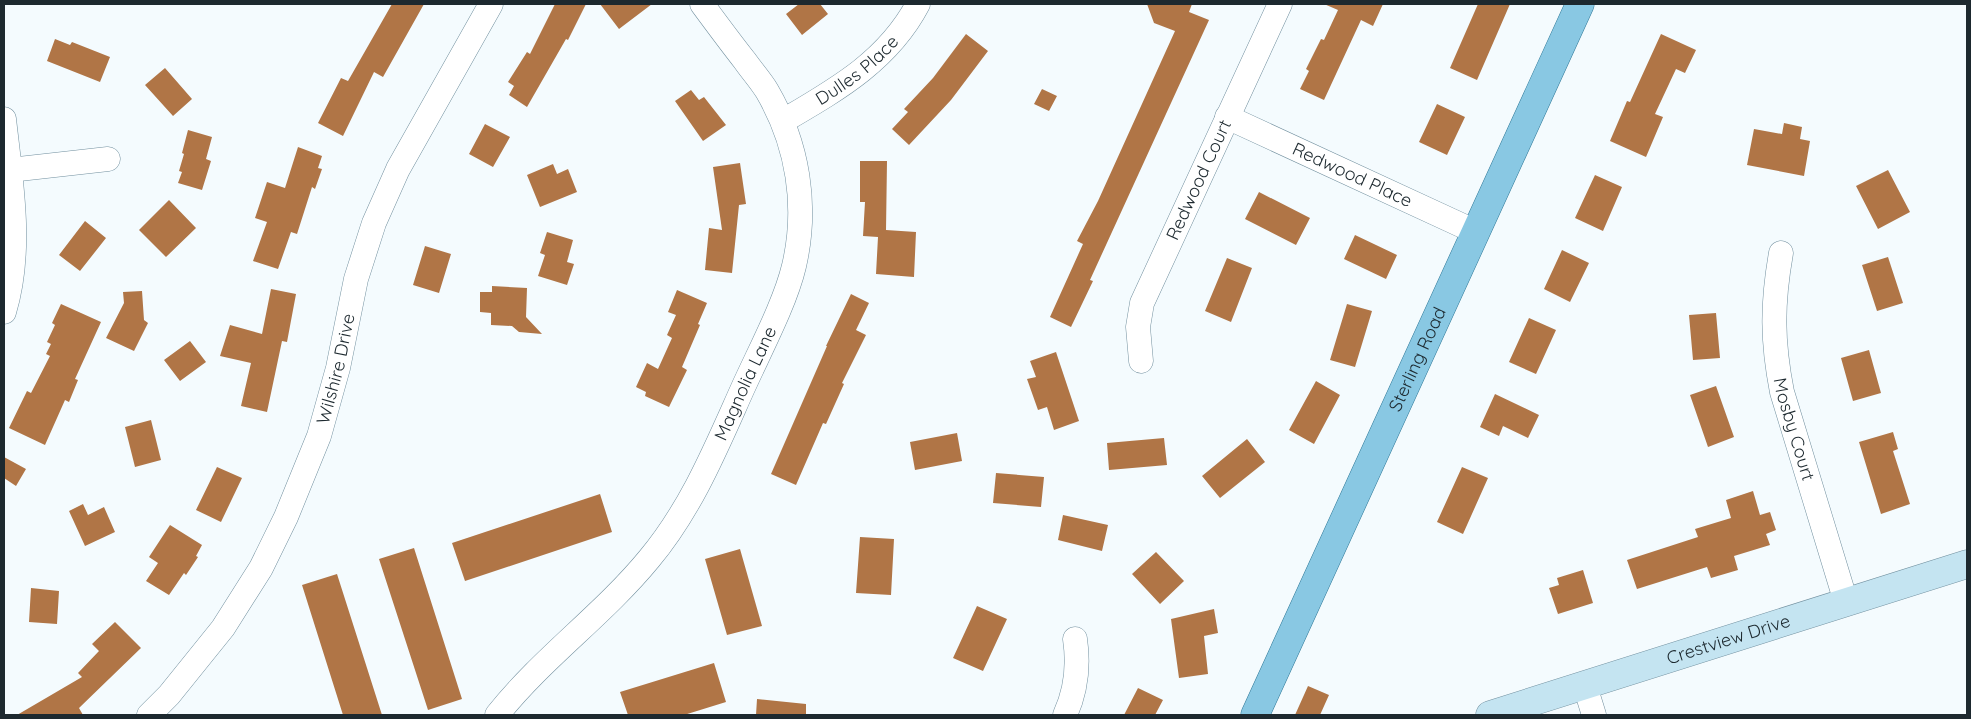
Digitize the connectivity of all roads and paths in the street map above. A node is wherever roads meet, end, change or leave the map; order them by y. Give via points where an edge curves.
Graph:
1 (491, 4) edge
2 (702, 4) edge
3 (918, 4) edge
4 (1280, 4) edge
5 (1580, 4) edge
6 (1227, 117) junction
7 (4, 119) edge
8 (783, 121) junction
9 (108, 159) dead end
10 (10, 170) junction
11 (1476, 232) junction
12 (1781, 253) dead end
13 (4, 312) edge
14 (1141, 361) dead end
15 (1967, 564) edge
16 (1846, 602) junction
17 (1075, 639) dead end
18 (1585, 686) junction
19 (149, 715) edge
20 (497, 715) edge
21 (1065, 715) edge
22 (1255, 715) edge
23 (1490, 715) edge
24 (1594, 715) edge

1 - 19 street, Wilshire Drive via 398,169 374,223 356,279 338,368 319,436 286,517 261,568 223,628
2 - 8 street, Magnolia Lane via 766,90
3 - 8 street, Dulles Place via 868,66 841,87
4 - 6 street, Redwood Court
5 - 11 main road, Sterling Road
6 - 11 street, Redwood Place
6 - 14 street, Redwood Court via 1142,303 1138,327
7 - 10 street
8 - 20 street, Magnolia Lane via 795,158 800,193 800,230 794,267 782,302 711,458 669,533 649,559 522,684
9 - 10 street
10 - 13 street via 14,230 12,269
11 - 22 main road, Sterling Road
12 - 16 street, Mosby Court via 1773,325 1776,362 1782,392
15 - 16 main road, Crestview Drive
16 - 18 main road, Crestview Drive
17 - 21 street via 1076,678
18 - 23 main road, Crestview Drive
18 - 24 street

